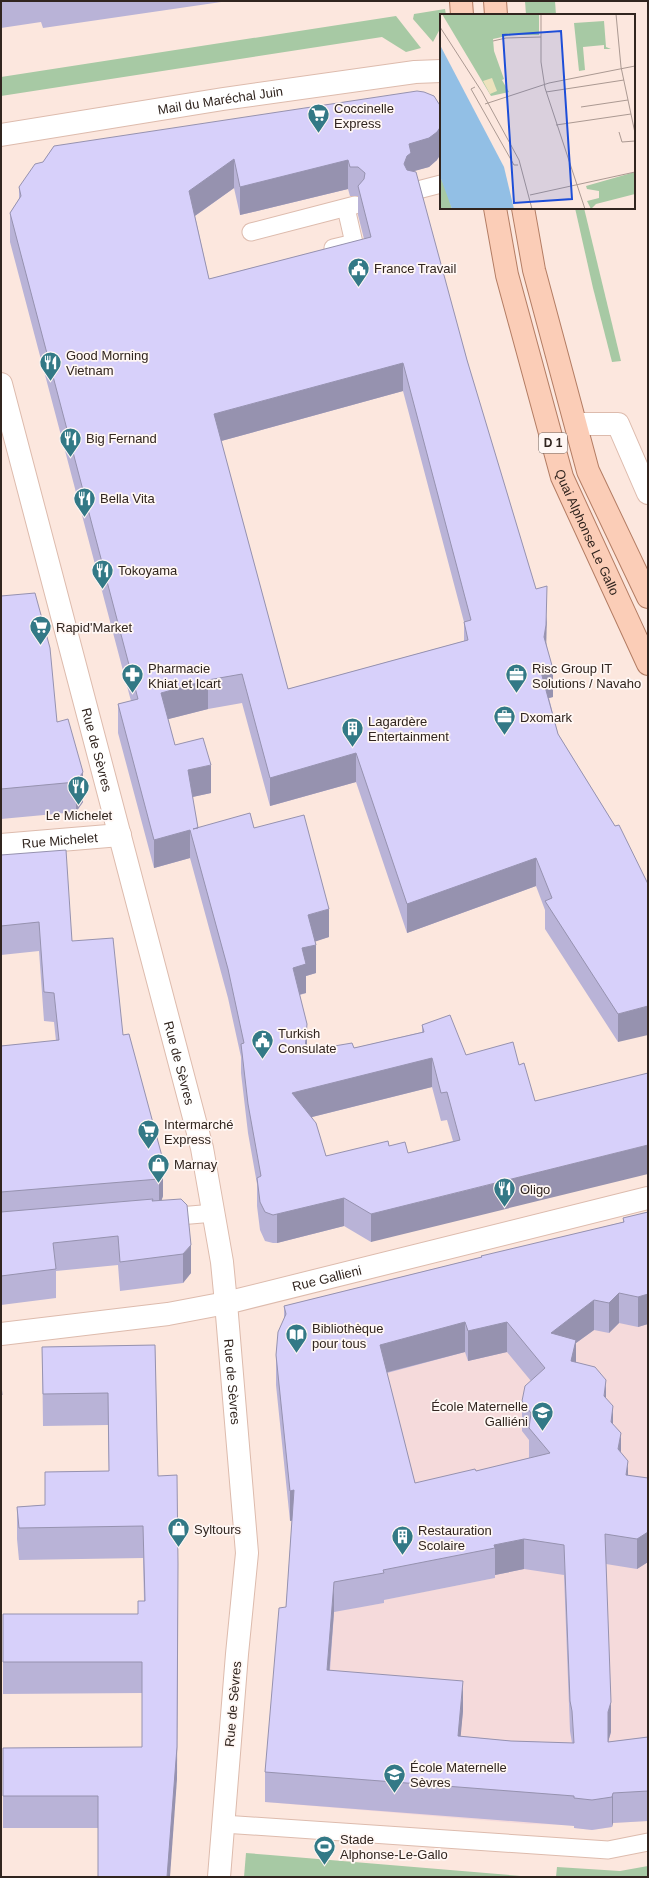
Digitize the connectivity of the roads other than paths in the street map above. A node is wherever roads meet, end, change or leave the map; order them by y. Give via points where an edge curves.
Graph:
1 (462, 1) edge
2 (495, 1) edge
3 (462, 14) edge
4 (496, 14) edge
5 (440, 71) edge
6 (1, 135) edge
7 (440, 184) edge
8 (414, 191) edge
9 (495, 209) edge
10 (522, 209) edge
11 (251, 232) dead end
12 (323, 251) edge
13 (1, 384) edge
14 (576, 424) junction
15 (648, 493) edge
16 (648, 597) edge
17 (648, 664) edge
18 (120, 835) junction
19 (1, 845) edge
20 (648, 1198) edge
21 (214, 1213) junction
22 (149, 1219) edge
23 (226, 1303) junction
24 (1, 1334) edge
25 (223, 1824) junction
26 (648, 1842) edge
27 (219, 1877) edge

1 - 3 main road
2 - 4 main road
5 - 6 street, Mail du Maréchal Juin via 415,72 223,99
7 - 8 lane
9 - 17 main road, Quai Alphonse Le Gallo / D 1 via 507,275 562,477
10 - 14 main road, Quai Alphonse Le Gallo / D 1 via 534,270
11 - 12 lane via 350,207 354,243
13 - 18 street, Rue de Sèvres
14 - 15 street via 618,424
14 - 16 main road, Quai Alphonse Le Gallo / D 1 via 588,471
18 - 19 street, Rue Michelet
18 - 21 street, Rue de Sèvres via 202,1148
20 - 23 street, Rue Gallieni
21 - 22 lane
21 - 23 street, Rue de Sèvres
23 - 24 street, Rue Gallieni via 173,1313
23 - 25 street, Rue de Sèvres via 247,1553
25 - 26 lane via 608,1850
25 - 27 street, Rue de Sèvres

